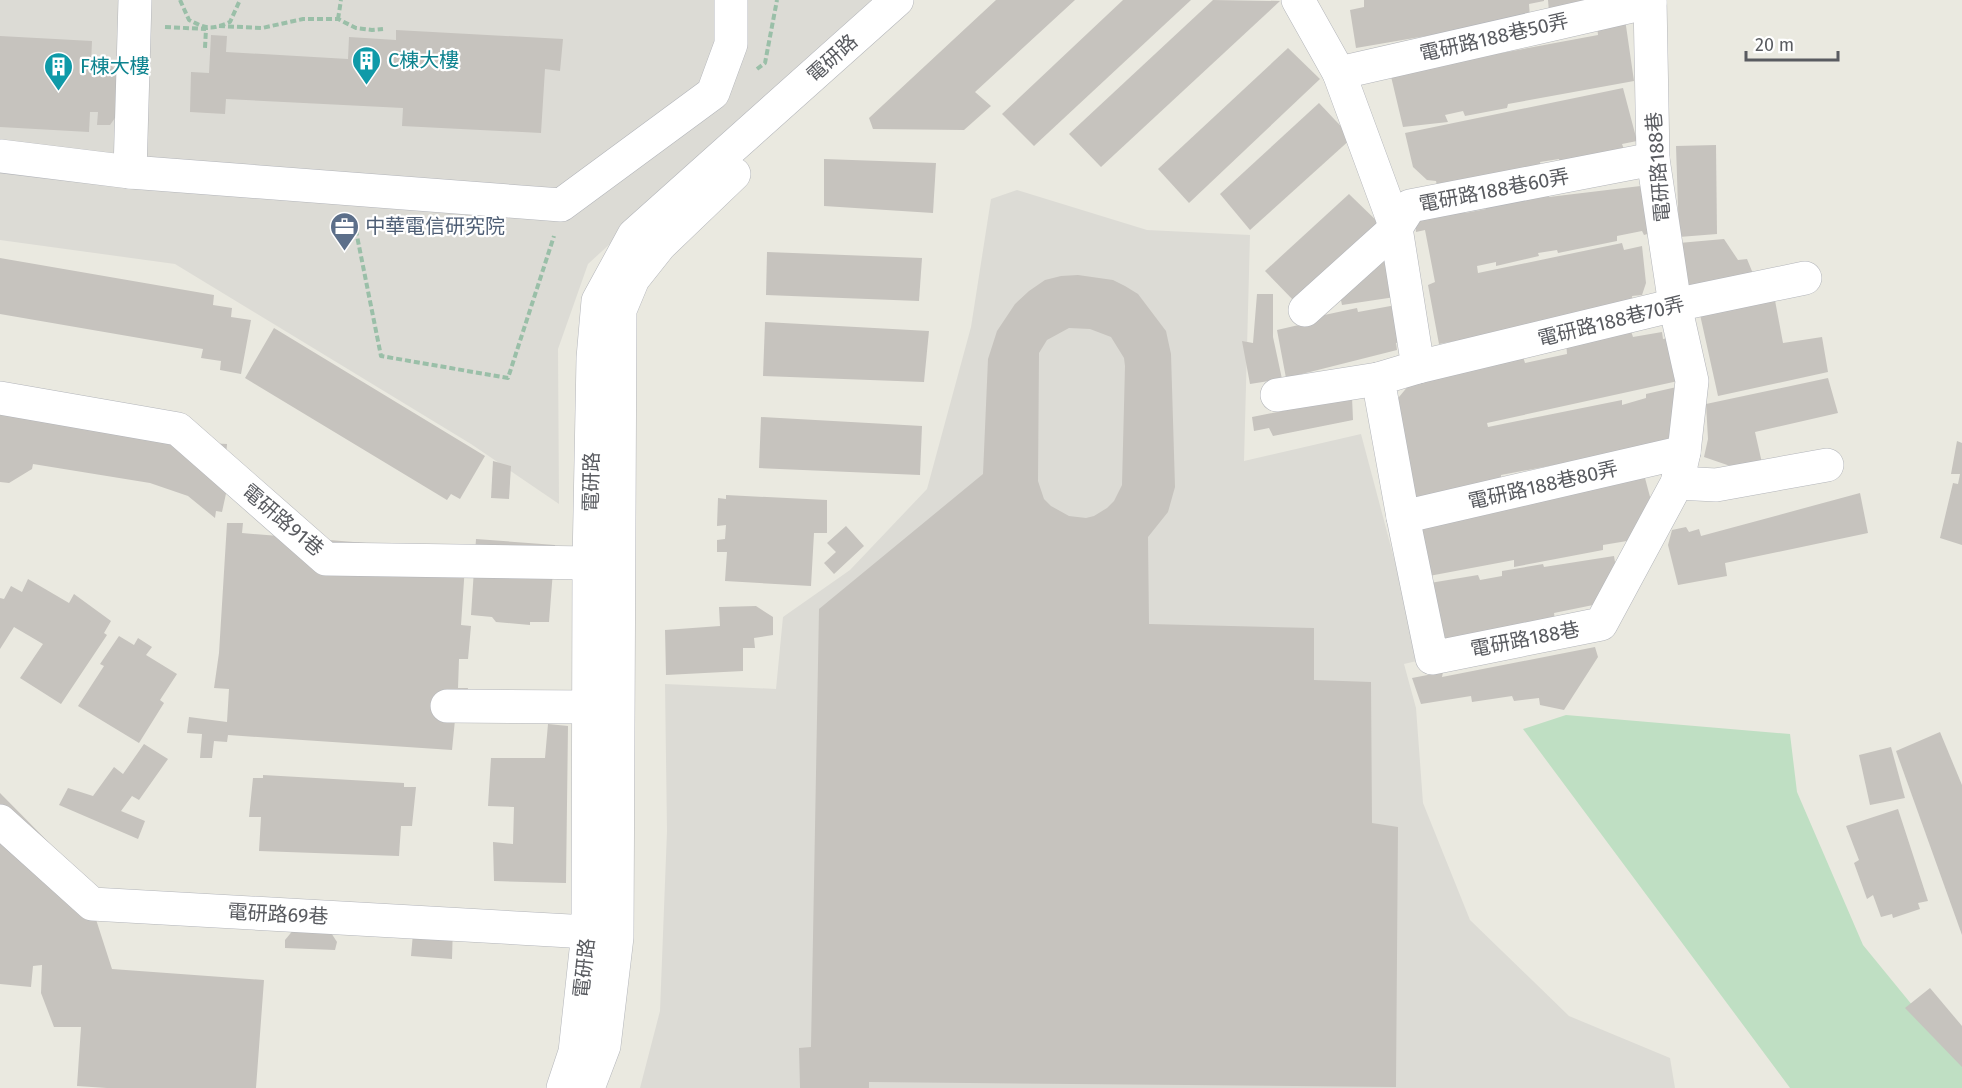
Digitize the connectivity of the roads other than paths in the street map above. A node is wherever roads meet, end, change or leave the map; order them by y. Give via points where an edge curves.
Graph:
1 (731, 0) edge
2 (897, 0) edge
3 (917, 0) edge
4 (1298, 0) edge
5 (1650, 1) edge
6 (134, 15) edge
7 (1339, 73) junction
8 (0, 156) edge
9 (1653, 159) junction
10 (130, 172) junction
11 (1396, 228) junction
12 (1805, 278) dead end
13 (1675, 304) junction
14 (1305, 310) dead end
15 (1418, 368) junction
16 (1378, 380) junction
17 (1277, 395) dead end
18 (0, 398) edge
19 (1827, 465) dead end
20 (1681, 467) junction
21 (1403, 517) junction
22 (589, 563) junction
23 (447, 706) dead end
24 (590, 707) junction
25 (0, 821) edge
26 (588, 932) junction
27 (563, 1088) edge
28 (588, 1088) edge

1 - 10 street via 732,44 713,93 561,205
2 - 22 street, 電研路 via 634,235 598,301 593,358
3 - 28 street, 電研路 via 660,245 633,279 620,310 617,937 604,1046
4 - 7 street
5 - 7 street, 電研路188巷50弄
5 - 9 street, 電研路188巷
6 - 10 street
7 - 11 street
8 - 10 street
9 - 11 street, 電研路188巷60弄 via 1410,206
9 - 13 street, 電研路188巷
11 - 14 street, 電研路188巷60弄
11 - 15 street
12 - 13 street, 電研路188巷70弄
13 - 15 street, 電研路188巷70弄
13 - 20 street, 電研路188巷 via 1692,381
15 - 16 street
16 - 17 street
16 - 21 street, 電研路188巷
18 - 22 street, 電研路91巷 via 178,429 326,559
19 - 20 street, 電研路188巷80弄 via 1716,485
20 - 21 street, 電研路188巷80弄
20 - 21 street, 電研路188巷 via 1601,624 1432,658
22 - 24 street, 電研路
23 - 24 street
24 - 26 street, 電研路
25 - 26 street, 電研路69巷 via 93,904
26 - 27 street, 電研路 via 575,1052

